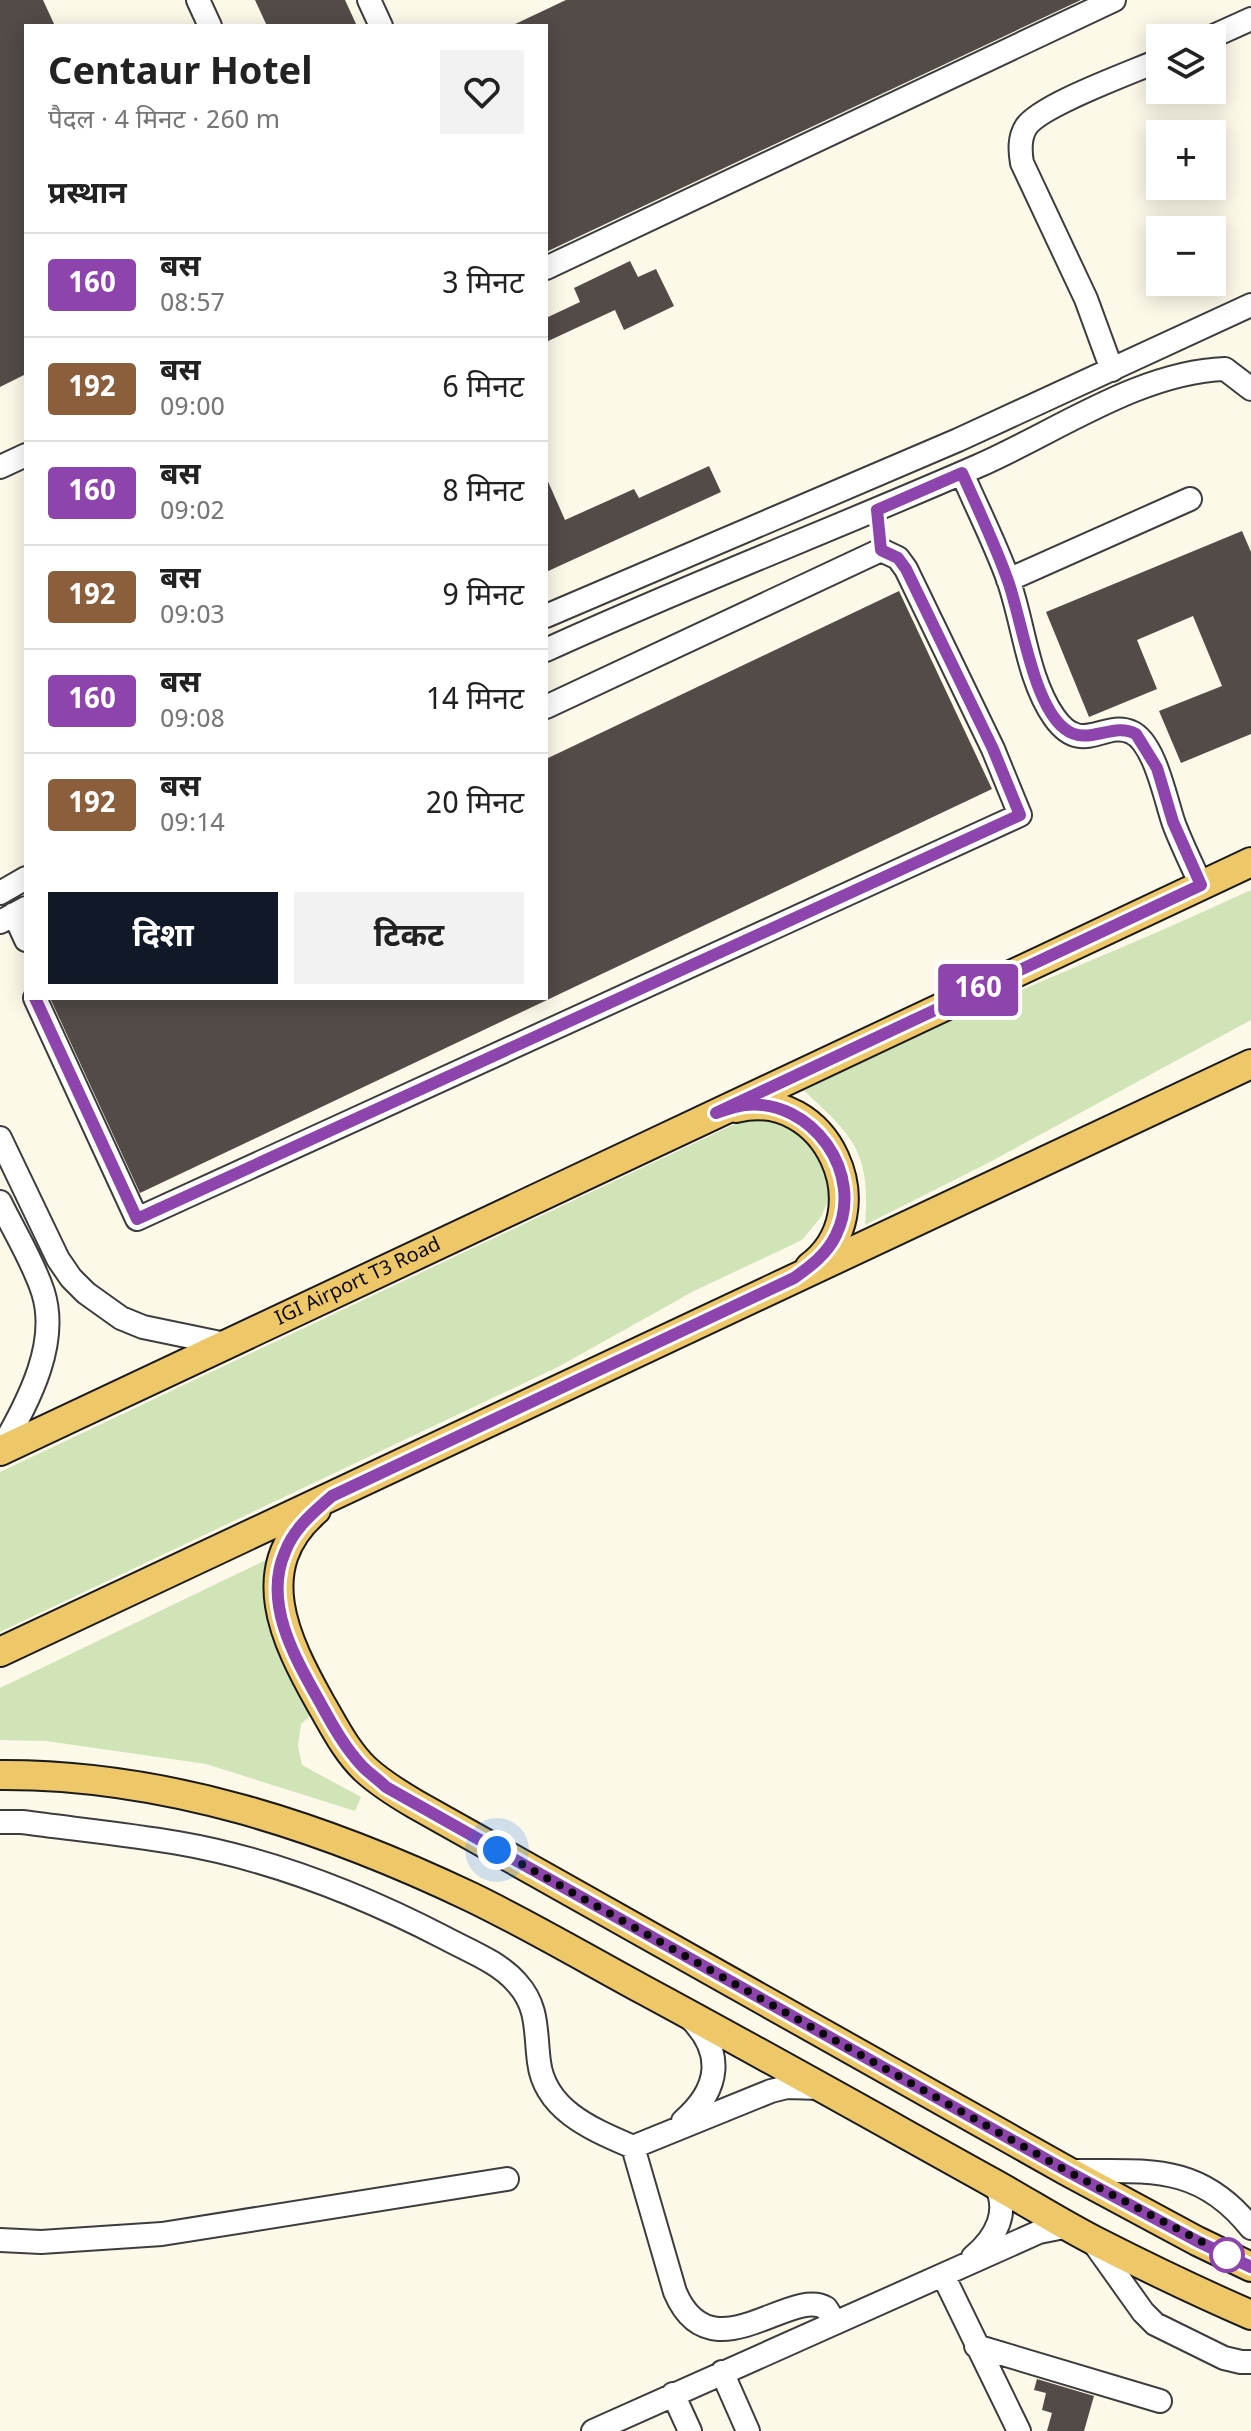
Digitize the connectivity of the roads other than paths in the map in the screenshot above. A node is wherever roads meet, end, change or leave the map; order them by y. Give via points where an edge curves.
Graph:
1 (198, 0) edge
2 (369, 0) edge
3 (1114, 0) edge
4 (1251, 19) edge
5 (209, 24) edge
6 (380, 24) edge
7 (1226, 30) edge
8 (1146, 66) edge
9 (548, 267) edge
10 (1251, 305) edge
11 (1112, 370) junction
12 (1251, 389) edge
13 (24, 456) edge
14 (0, 467) edge
15 (962, 473) junction
16 (866, 480) junction
17 (1190, 499) dead end
18 (877, 510) junction
19 (881, 550) junction
20 (1008, 580) junction
21 (548, 615) edge
22 (548, 649) edge
23 (548, 706) edge
24 (1251, 862) edge
25 (24, 879) edge
26 (1201, 885) junction
27 (0, 893) edge
28 (13, 915) edge
29 (24, 936) edge
30 (36, 1000) edge
31 (1251, 1064) edge
32 (716, 1113) junction
33 (0, 1138) edge
34 (0, 1202) edge
35 (794, 1278) junction
36 (225, 1344) junction
37 (1, 1450) edge
38 (332, 1496) junction
39 (0, 1652) edge
40 (0, 1775) edge
41 (0, 1822) edge
42 (684, 2012) junction
43 (820, 2088) junction
44 (673, 2129) junction
45 (633, 2147) junction
46 (1067, 2171) junction
47 (507, 2179) dead end
48 (994, 2183) junction
49 (1251, 2228) edge
50 (1084, 2235) junction
51 (0, 2240) edge
52 (1251, 2267) edge
53 (952, 2271) junction
54 (1251, 2315) edge
55 (835, 2322) junction
56 (976, 2346) junction
57 (1251, 2362) edge
58 (722, 2372) junction
59 (673, 2394) junction
60 (1160, 2401) dead end
61 (593, 2431) edge
62 (690, 2431) edge
63 (748, 2431) edge
64 (1019, 2431) edge

1 - 5 street
2 - 6 street
3 - 9 street
4 - 7 street
8 - 11 street via 1032,119 1020,148
10 - 11 street
11 - 16 street
12 - 15 street via 1225,369 1171,376
13 - 14 street
15 - 18 street
15 - 20 street
16 - 18 street
16 - 21 street
17 - 20 street
18 - 19 street
18 - 22 street
19 - 23 street
19 - 30 street via 906,569 1020,815 137,1219
20 - 26 street via 1043,700 1056,721 1075,736 1118,730 1136,734 1157,768 1173,822
24 - 26 main road
25 - 27 street
26 - 32 main road
28 - 29 street
31 - 35 main road
32 - 35 main road via 746,1105 778,1108 806,1121 828,1143 842,1172 845,1203 837,1233 819,1260
32 - 36 main road, IGI Airport T3 Road
33 - 36 street via 58,1259 86,1293 143,1327
34 - 37 street via 37,1277 46,1308 38,1374
35 - 38 main road
36 - 37 main road, IGI Airport T3 Road
38 - 39 main road
38 - 46 main road via 294,1534 279,1576 279,1602 295,1658 364,1769 415,1804
40 - 42 main road via 143,1788 305,1827 474,1898
41 - 45 street via 179,1843 314,1880 406,1918 515,1980 536,2017 542,2075 557,2102 584,2123
42 - 43 main road
42 - 44 street via 708,2040 713,2074 703,2101
43 - 44 street via 771,2091
43 - 48 main road
44 - 45 street
45 - 55 street via 675,2292 686,2313 705,2325 730,2328 810,2304 826,2308
46 - 49 street via 1185,2177 1223,2199
46 - 52 main road
47 - 51 street via 162,2234
48 - 50 main road
48 - 53 street via 1000,2193 998,2226 983,2249
50 - 53 street via 1064,2227 1039,2232
50 - 54 main road
50 - 57 street via 1155,2324 1224,2358
53 - 55 street
53 - 56 street
55 - 58 street
56 - 60 street
56 - 64 street
58 - 59 street
58 - 63 street
59 - 61 street
59 - 62 street

